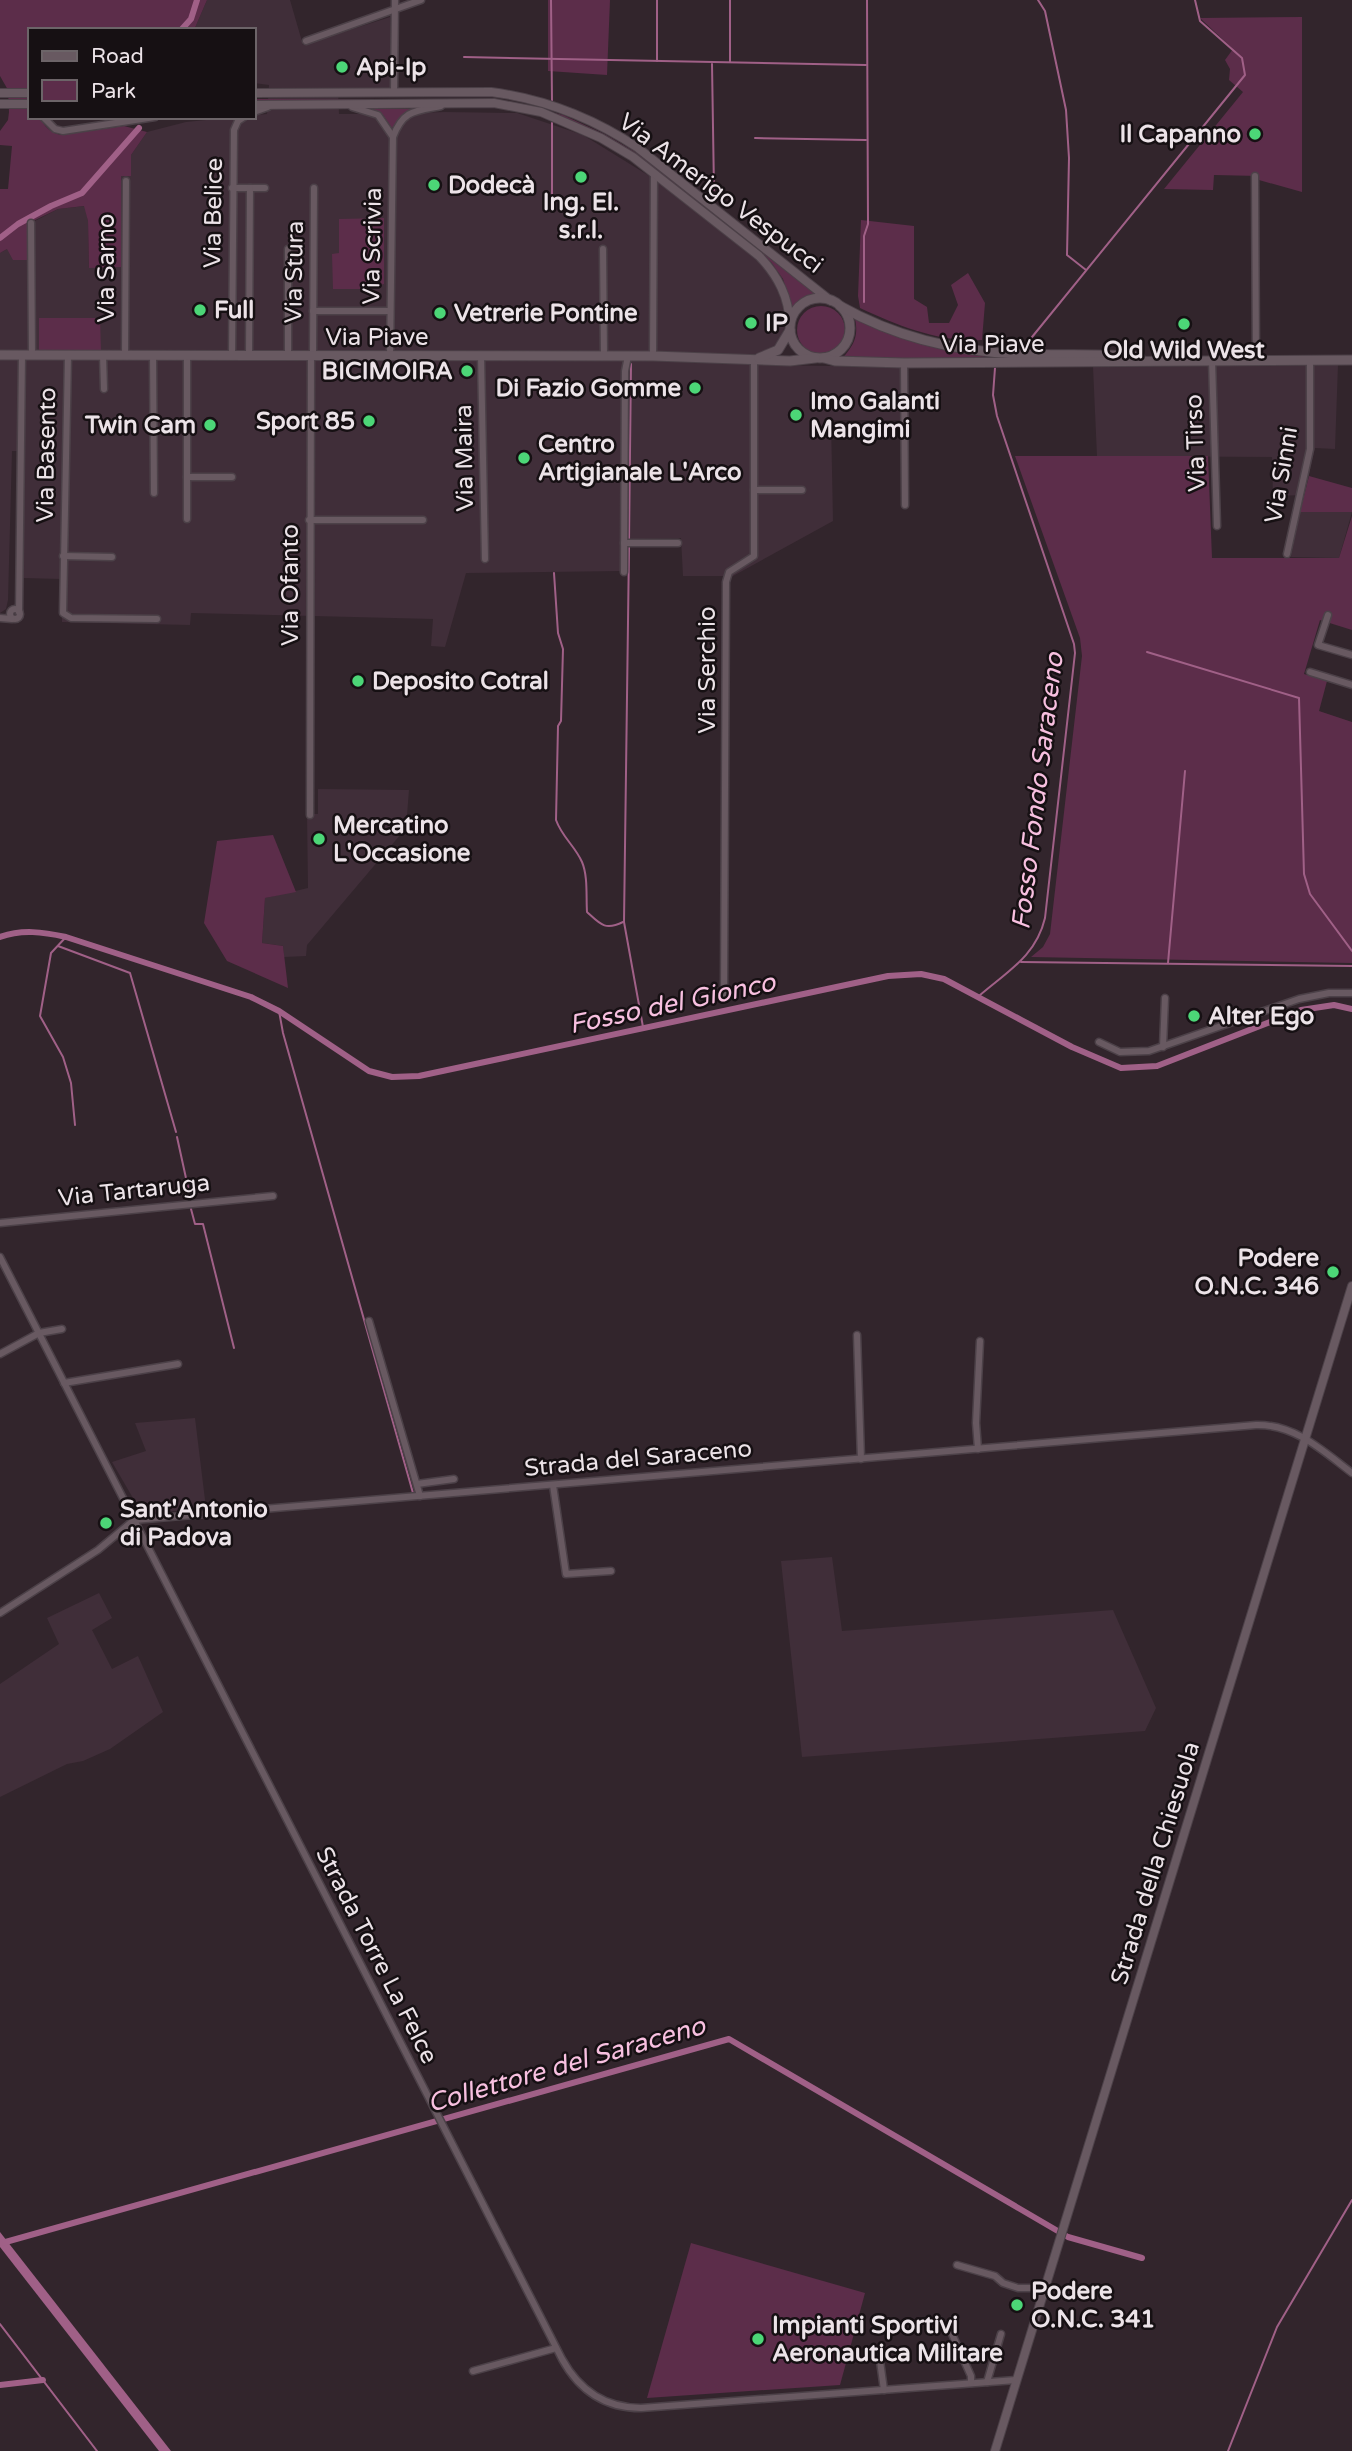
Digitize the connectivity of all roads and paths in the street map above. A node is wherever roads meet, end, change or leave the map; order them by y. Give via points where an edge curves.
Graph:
1 (395, 0) edge
2 (421, 0) edge
3 (395, 9) junction
4 (306, 41) dead end
5 (394, 92) junction
6 (0, 93) edge
7 (28, 93) edge
8 (256, 93) edge
9 (458, 103) junction
10 (0, 104) edge
11 (28, 104) edge
12 (276, 104) junction
13 (337, 104) junction
14 (256, 105) edge
15 (256, 111) edge
16 (45, 119) edge
17 (142, 119) edge
18 (241, 119) edge
19 (393, 137) junction
20 (654, 173) junction
21 (1255, 176) dead end
22 (126, 181) dead end
23 (232, 188) junction
24 (250, 188) junction
25 (265, 188) dead end
26 (314, 188) dead end
27 (31, 223) dead end
28 (603, 248) dead end
29 (288, 249) dead end
30 (831, 301) junction
31 (840, 306) junction
32 (313, 311) junction
33 (390, 311) junction
34 (790, 327) junction
35 (0, 355) edge
36 (22, 355) junction
37 (32, 355) junction
38 (68, 355) junction
39 (103, 355) junction
40 (125, 355) junction
41 (153, 355) junction
42 (187, 355) junction
43 (232, 356) junction
44 (249, 356) junction
45 (288, 356) junction
46 (311, 356) junction
47 (390, 356) junction
48 (481, 356) junction
49 (604, 356) junction
50 (628, 356) junction
51 (653, 356) junction
52 (819, 358) junction
53 (754, 359) junction
54 (1163, 360) junction
55 (1212, 360) junction
56 (1256, 360) junction
57 (1310, 360) junction
58 (1352, 360) edge
59 (904, 363) junction
60 (104, 389) dead end
61 (187, 477) junction
62 (232, 477) dead end
63 (754, 490) junction
64 (802, 490) dead end
65 (154, 493) dead end
66 (905, 505) dead end
67 (187, 519) dead end
68 (309, 520) junction
69 (423, 520) dead end
70 (1217, 526) dead end
71 (624, 543) junction
72 (678, 543) dead end
73 (1287, 554) dead end
74 (63, 556) junction
75 (112, 557) dead end
76 (485, 559) dead end
77 (624, 572) dead end
78 (1328, 615) dead end
79 (1, 618) edge
80 (156, 619) dead end
81 (1352, 655) edge
82 (1310, 672) dead end
83 (1352, 685) edge
84 (310, 815) dead end
85 (1352, 993) edge
86 (724, 994) dead end
87 (1165, 998) dead end
88 (1099, 1042) dead end
89 (1163, 1047) junction
90 (273, 1196) dead end
91 (0, 1223) edge
92 (0, 1258) edge
93 (1352, 1286) edge
94 (369, 1321) dead end
95 (62, 1328) dead end
96 (38, 1333) junction
97 (857, 1335) dead end
98 (980, 1340) dead end
99 (0, 1354) edge
100 (178, 1364) dead end
101 (64, 1383) junction
102 (1305, 1438) junction
103 (978, 1449) junction
104 (861, 1459) junction
105 (1352, 1473) edge
106 (454, 1479) dead end
107 (417, 1484) junction
108 (553, 1485) junction
109 (421, 1496) junction
110 (134, 1520) junction
111 (611, 1571) dead end
112 (0, 1613) edge
113 (957, 2265) dead end
114 (1044, 2288) junction
115 (952, 2334) dead end
116 (1001, 2334) dead end
117 (556, 2348) junction
118 (880, 2361) dead end
119 (473, 2371) dead end
120 (1016, 2380) junction
121 (987, 2382) junction
122 (971, 2383) junction
123 (884, 2390) junction
124 (995, 2451) edge

1 - 3 street
2 - 3 street
3 - 4 street
3 - 5 street
5 - 8 street, Via Amerigo Vespucci
5 - 30 street, Via Amerigo Vespucci via 516,95 587,119 662,166
6 - 7 street
9 - 13 street, Via Amerigo Vespucci
9 - 19 street via 410,113
9 - 20 street, Via Amerigo Vespucci via 494,103 541,112 601,138
10 - 11 street
12 - 13 street, Via Amerigo Vespucci
12 - 14 street, Via Amerigo Vespucci
12 - 15 street
13 - 19 street via 378,115
16 - 17 street via 55,130 63,131
18 - 23 street, Via Belice via 234,130
19 - 33 street, Via Scrivia
20 - 34 street, Via Amerigo Vespucci via 768,265 789,306
20 - 51 street
21 - 56 street
22 - 40 street, Via Sarno
23 - 24 street
23 - 43 street, Via Belice
24 - 25 street
24 - 44 street
26 - 32 street, Via Stura
27 - 37 street
28 - 49 street
29 - 45 street
30 - 31 main road
30 - 34 main road via 805,303
31 - 52 main road via 850,333 841,350
31 - 54 main road, Via Piave via 897,333 964,349
32 - 33 street
32 - 46 street, Via Stura
33 - 47 street, Via Scrivia
34 - 52 main road via 795,345
34 - 53 main road via 775,352
35 - 36 main road, Via Piave
36 - 37 main road, Via Piave
36 - 79 street via 18,600 13,613
37 - 38 main road, Via Piave
38 - 39 main road, Via Piave
38 - 74 street, Via Basento
39 - 40 main road, Via Piave
39 - 60 street
40 - 41 main road, Via Piave
41 - 42 main road, Via Piave
41 - 65 street
42 - 43 main road, Via Piave
42 - 61 street
43 - 44 main road, Via Piave
44 - 45 main road, Via Piave
45 - 46 main road, Via Piave
46 - 47 main road, Via Piave
46 - 68 street, Via Ofanto
47 - 48 main road, Via Piave
48 - 49 main road, Via Piave
48 - 76 street, Via Maira
49 - 50 main road, Via Piave
50 - 51 main road, Via Piave
50 - 71 street
51 - 53 main road, Via Piave
52 - 53 main road, Via Piave
52 - 59 main road, Via Piave
53 - 63 street, Via Serchio
54 - 55 main road, Via Piave
54 - 59 main road, Via Piave
55 - 56 main road, Via Piave
55 - 70 street, Via Tirso
56 - 57 main road, Via Piave
57 - 58 main road, Via Piave
57 - 73 street, Via Sinni via 1310,449
59 - 66 street
61 - 62 street
61 - 67 street
63 - 64 street
63 - 86 street, Via Serchio via 754,556 729,572 726,582
68 - 69 street
68 - 84 street, Via Ofanto
71 - 72 street
71 - 77 street
74 - 75 street, Via Basento
74 - 80 street, Via Basento via 62,609 66,616
78 - 81 street via 1318,645
82 - 83 street
85 - 89 street via 1304,998
87 - 89 street
88 - 89 street via 1127,1053
90 - 91 street, Via Tartaruga
92 - 96 street, Strada Torre La Felce
93 - 102 street, Strada della Chiesuola
94 - 107 street
95 - 96 street
96 - 99 street
96 - 101 street, Strada Torre La Felce
97 - 104 street
98 - 103 street
100 - 101 street
101 - 110 street, Strada Torre La Felce
102 - 103 street, Strada del Saraceno via 1283,1428 1256,1425
102 - 105 street, Strada del Saraceno
102 - 114 street, Strada della Chiesuola
103 - 104 street, Strada del Saraceno
104 - 108 street, Strada del Saraceno
106 - 107 street
107 - 109 street
108 - 109 street, Strada del Saraceno
108 - 111 street via 565,1574
109 - 110 street, Strada del Saraceno
110 - 112 street via 98,1550
110 - 117 street, Strada Torre La Felce
113 - 114 street via 1018,2288
114 - 120 street, Strada della Chiesuola
115 - 122 street
116 - 121 street
117 - 119 street
117 - 123 street, Strada Torre La Felce via 574,2378 592,2395 629,2407
118 - 123 street
120 - 121 street, Strada Torre La Felce
120 - 124 street, Strada della Chiesuola
121 - 122 street, Strada Torre La Felce
122 - 123 street, Strada Torre La Felce

